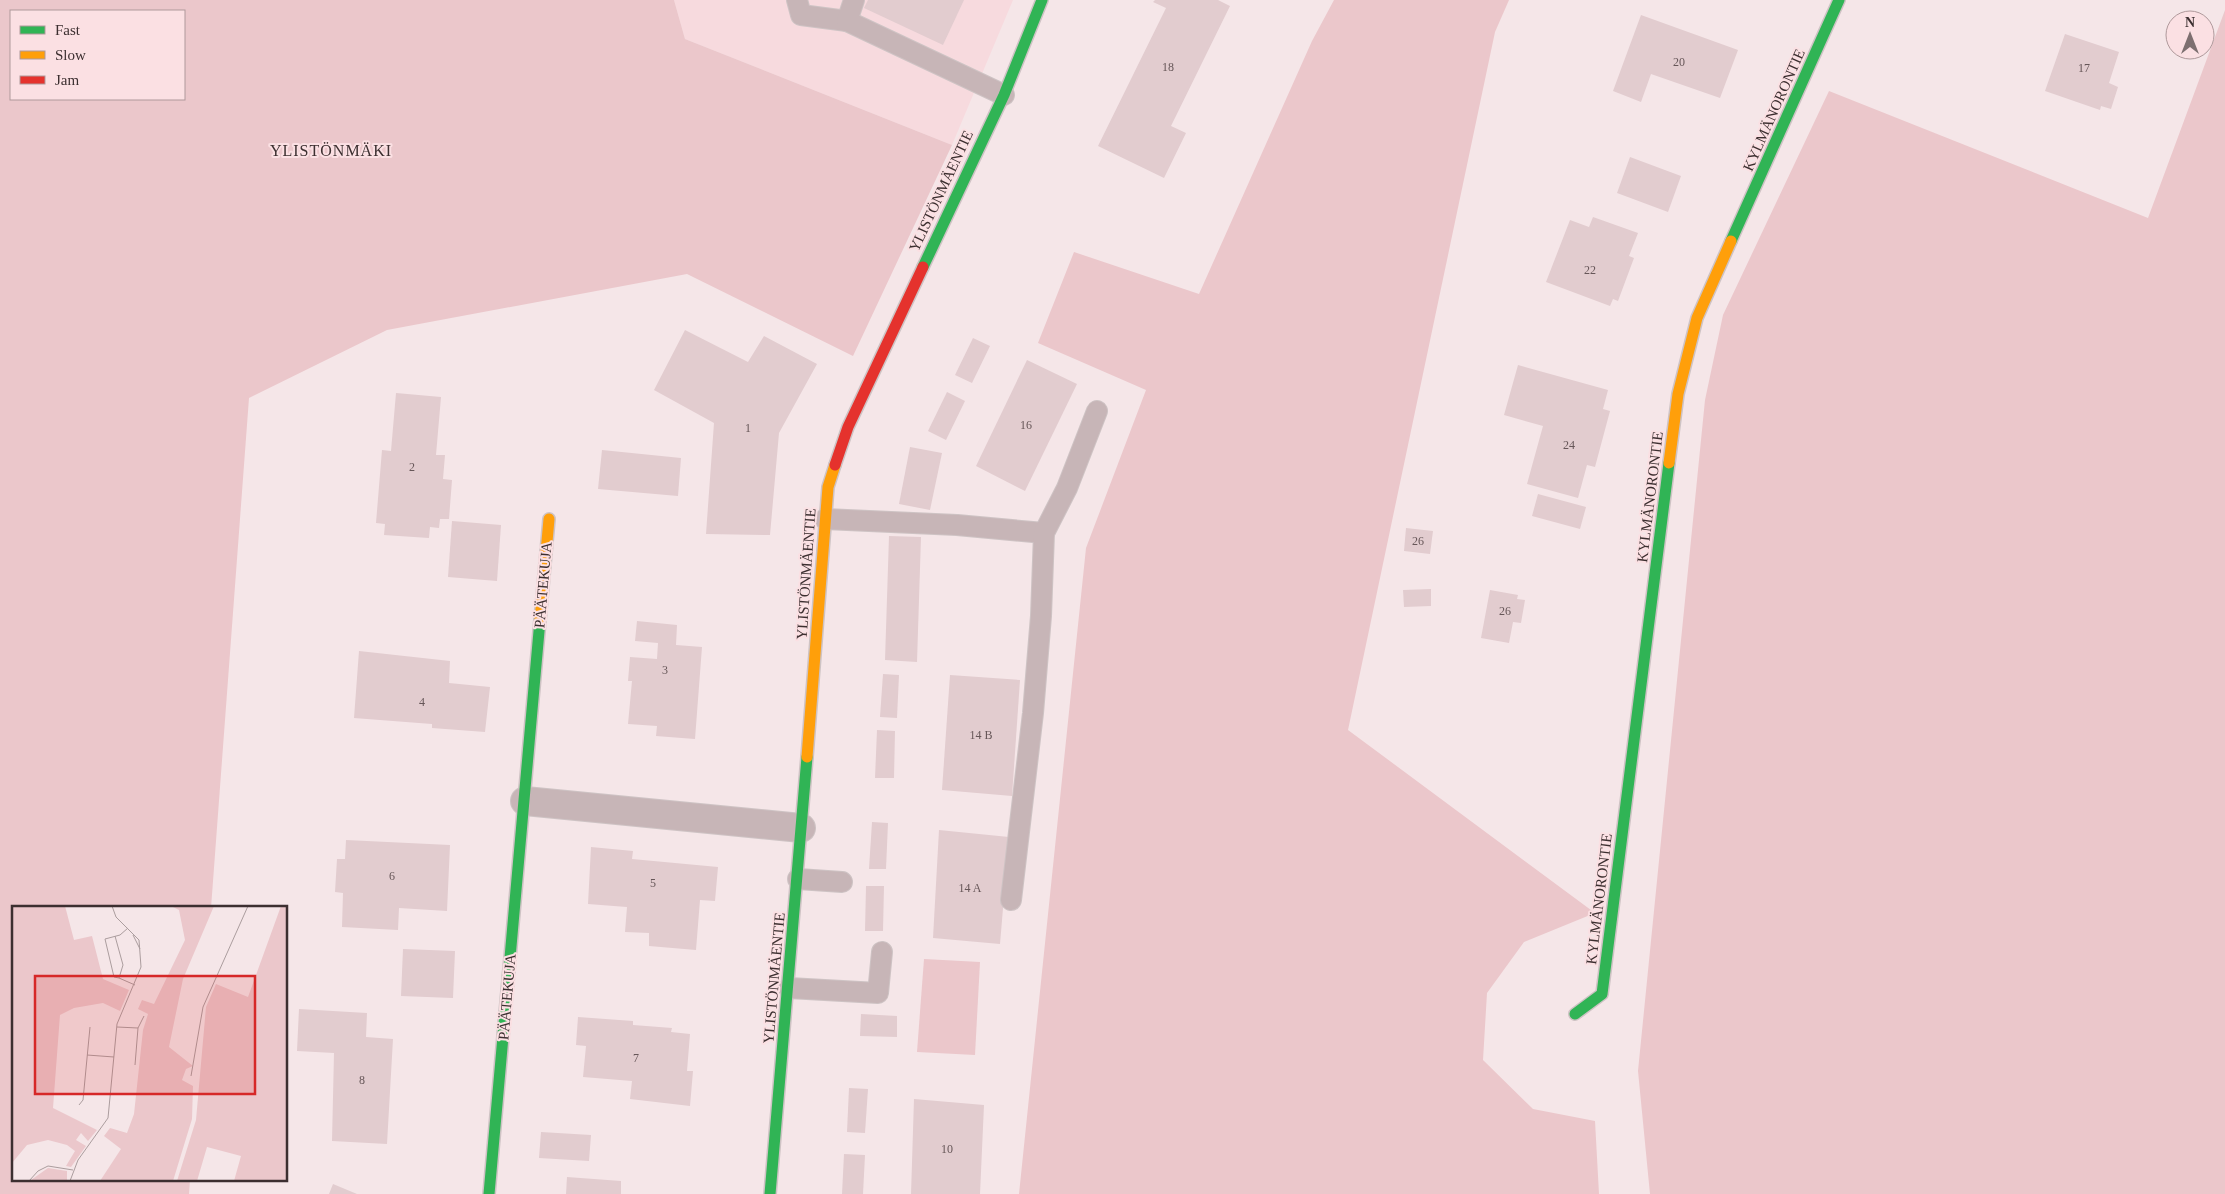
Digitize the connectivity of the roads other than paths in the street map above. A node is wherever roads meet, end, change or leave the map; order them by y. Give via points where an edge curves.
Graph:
1 (797, 0) edge
2 (854, 0) edge
3 (1042, 0) edge
4 (1839, 0) edge
5 (847, 22) junction
6 (1004, 95) junction
7 (1097, 411) dead end
8 (549, 519) dead end
9 (825, 519) junction
10 (1044, 533) junction
11 (525, 801) junction
12 (800, 828) junction
13 (798, 879) junction
14 (842, 882) dead end
15 (1010, 900) dead end
16 (882, 952) dead end
17 (789, 988) junction
18 (1575, 1014) dead end
19 (489, 1194) edge
20 (770, 1194) edge

1 - 5 lane via 801,15
2 - 5 lane
3 - 6 street, YLISTÖNMÄENTIE
4 - 18 street, KYLMÄNORONTIE via 1697,318 1678,394 1602,994
5 - 6 lane
6 - 9 street, YLISTÖNMÄENTIE via 848,427 828,487
7 - 10 lane via 1067,488
8 - 11 street, PÄÄTEKUJA
9 - 10 lane
9 - 12 street, YLISTÖNMÄENTIE
10 - 15 lane via 1033,713
11 - 12 street
11 - 19 street, PÄÄTEKUJA
12 - 13 street, YLISTÖNMÄENTIE
13 - 14 lane
13 - 17 street, YLISTÖNMÄENTIE
16 - 17 lane via 878,993
17 - 20 street, YLISTÖNMÄENTIE

